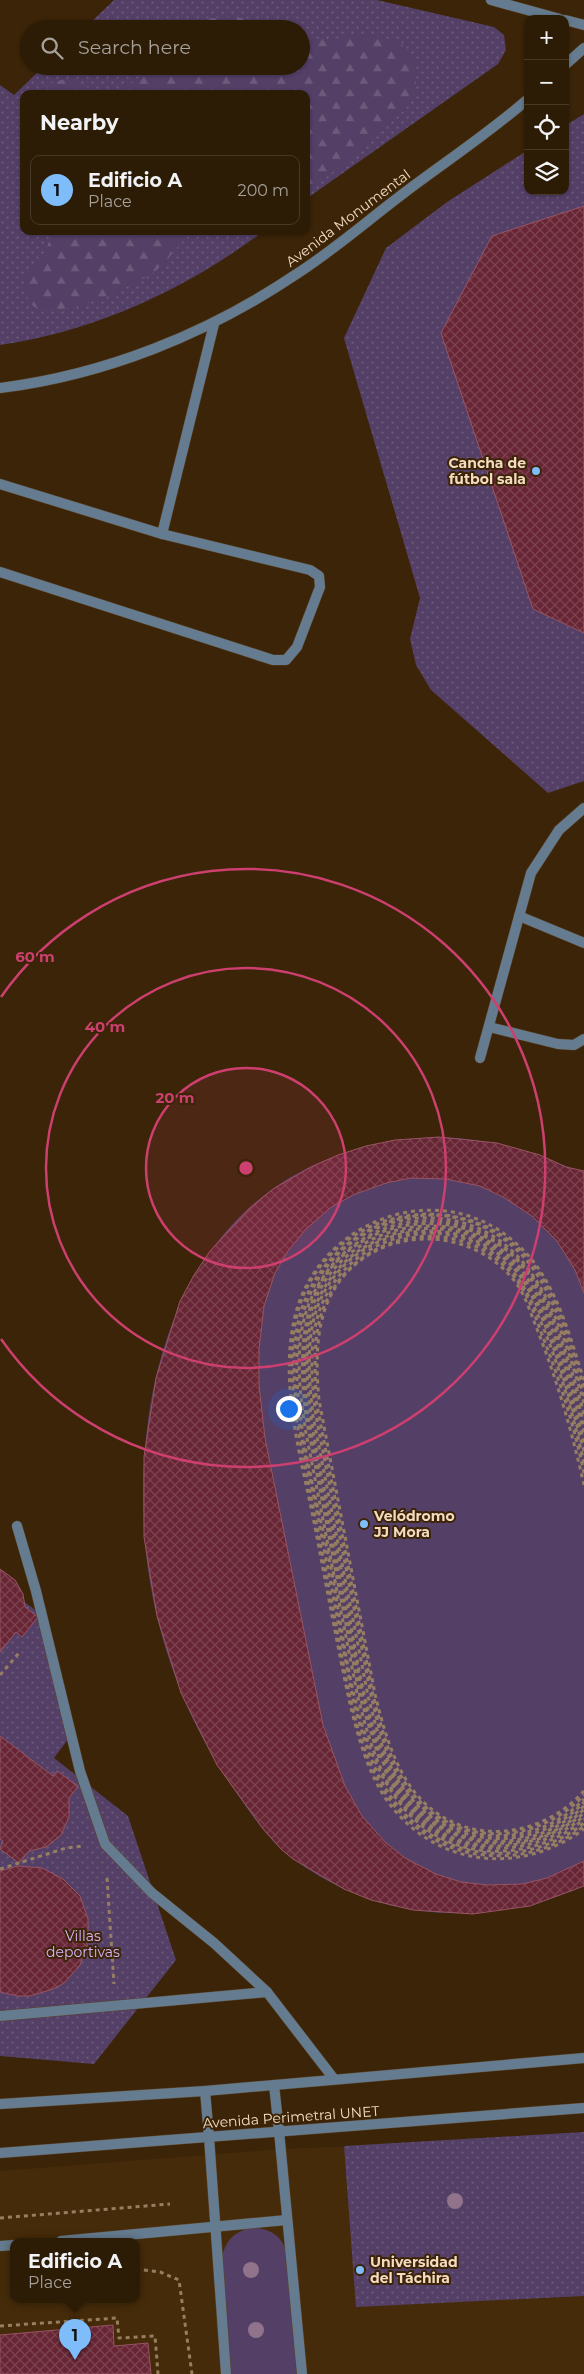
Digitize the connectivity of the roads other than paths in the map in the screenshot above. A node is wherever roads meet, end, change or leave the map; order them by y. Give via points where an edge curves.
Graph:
1 (492, 0) edge
2 (546, 15) edge
3 (569, 21) edge
4 (584, 25) edge
5 (584, 48) edge
6 (569, 61) edge
7 (524, 102) edge
8 (214, 324) junction
9 (0, 388) edge
10 (0, 484) edge
11 (162, 534) junction
12 (0, 572) edge
13 (584, 808) edge
14 (519, 916) junction
15 (584, 943) edge
16 (489, 1027) junction
17 (584, 1039) edge
18 (480, 1058) dead end
19 (17, 1526) dead end
20 (267, 1992) junction
21 (0, 2016) edge
22 (584, 2058) edge
23 (334, 2079) junction
24 (274, 2084) junction
25 (205, 2091) junction
26 (0, 2104) edge
27 (584, 2108) edge
28 (279, 2131) junction
29 (209, 2137) junction
30 (0, 2153) edge
31 (287, 2220) junction
32 (216, 2227) junction
33 (94, 2238) edge
34 (226, 2374) edge
35 (302, 2374) edge

1 - 2 street
3 - 4 street
5 - 6 street
7 - 8 street, Avenida Monumental via 296,275
8 - 9 street, Avenida Monumental via 98,367 36,383
8 - 11 street
10 - 11 street
11 - 12 street via 310,570 319,576 320,587 304,630 297,647 286,660 273,660
13 - 14 street via 559,830 531,873
14 - 15 street
14 - 16 street
16 - 17 street via 558,1044 574,1045
16 - 18 street
19 - 20 street via 80,1771 105,1844 152,1893 214,1943
20 - 21 street
20 - 23 street
22 - 23 street
23 - 24 street
24 - 25 street
24 - 28 street
25 - 26 street
25 - 29 street
27 - 28 street, Avenida Perimetral UNET
28 - 29 street, Avenida Perimetral UNET
28 - 31 street
29 - 30 street, Avenida Perimetral UNET
29 - 32 street
31 - 32 street
31 - 35 street
32 - 33 street
32 - 34 street

